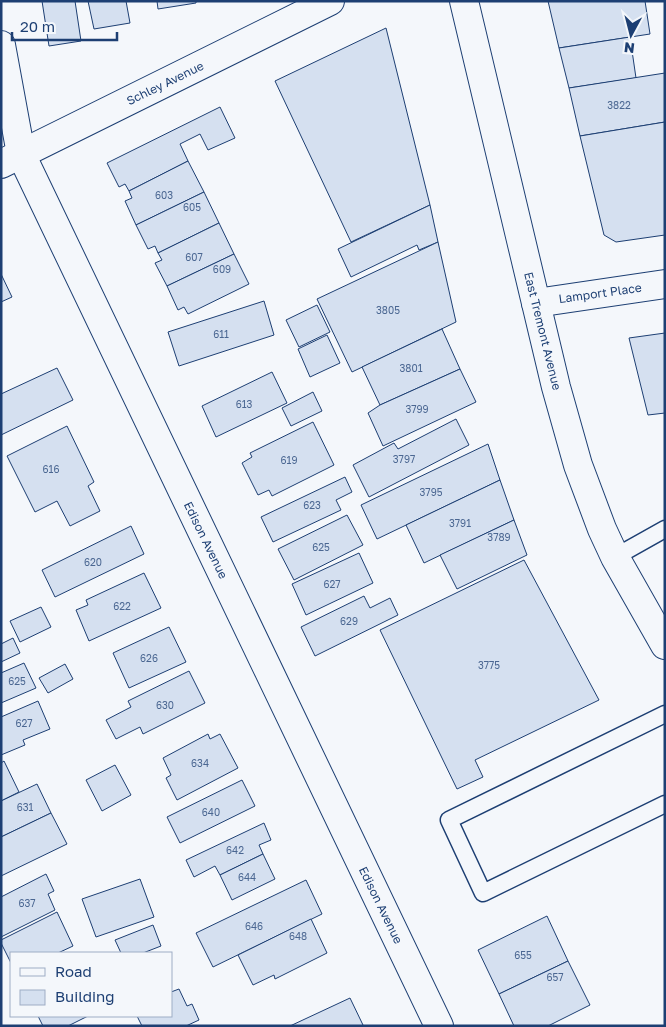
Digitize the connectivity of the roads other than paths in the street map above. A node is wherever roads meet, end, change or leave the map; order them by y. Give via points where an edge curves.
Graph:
1 (330, 1) edge
2 (464, 1) edge
3 (1, 45) edge
4 (11, 159) edge
5 (665, 284) edge
6 (536, 302) junction
7 (665, 529) edge
8 (615, 557) junction
9 (665, 645) edge
10 (665, 714) edge
11 (665, 804) edge
12 (439, 1026) edge

1 - 4 street, Schley Avenue
2 - 6 street, East Tremont Avenue
3 - 4 street, Edison Avenue
4 - 12 street, Edison Avenue
5 - 6 street, Lamport Place
6 - 8 street, East Tremont Avenue via 578,465
7 - 8 lane
8 - 9 street, East Tremont Avenue
10 - 11 lane via 449,820 482,893

